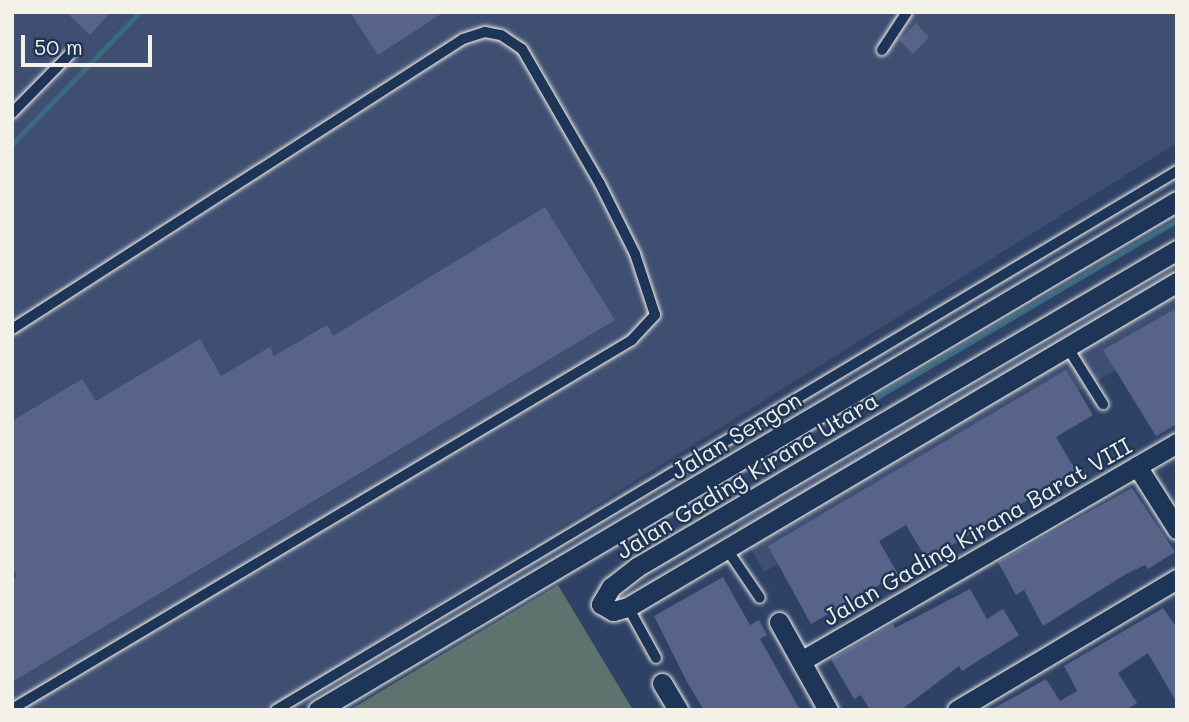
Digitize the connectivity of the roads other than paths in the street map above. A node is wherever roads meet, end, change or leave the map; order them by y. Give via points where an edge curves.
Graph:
1 (907, 12) edge
2 (882, 50) dead end
3 (70, 54) dead end
4 (12, 113) edge
5 (1177, 171) edge
6 (1177, 201) edge
7 (1177, 250) edge
8 (1177, 282) edge
9 (1053, 321) junction
10 (12, 329) edge
11 (1066, 344) junction
12 (1103, 404) dead end
13 (1177, 443) edge
14 (1137, 466) junction
15 (712, 524) junction
16 (1177, 529) edge
17 (726, 548) junction
18 (1177, 579) edge
19 (760, 598) dead end
20 (628, 607) junction
21 (779, 622) dead end
22 (656, 658) dead end
23 (801, 661) junction
24 (662, 683) dead end
25 (12, 709) edge
26 (276, 710) edge
27 (318, 710) edge
28 (678, 710) edge
29 (828, 710) edge
30 (957, 710) edge

1 - 2 lane
3 - 4 lane
5 - 26 lane
6 - 27 street, Jalan Sengon
7 - 9 street, Jalan Gading Kirana Utara
8 - 11 street
9 - 11 street
9 - 15 street, Jalan Gading Kirana Utara
10 - 25 lane via 463,39 485,32 501,35 522,49 600,184 635,254 655,315 632,340
11 - 12 lane
11 - 17 street
13 - 14 street, Jalan Gading Kirana Barat VIII
14 - 16 street
14 - 23 street, Jalan Gading Kirana Barat VIII
15 - 17 street
15 - 20 street, Jalan Gading Kirana Utara via 620,579 601,604 613,611
17 - 19 lane
17 - 20 street
18 - 30 street
20 - 22 lane
21 - 23 street
23 - 29 street
24 - 28 street

